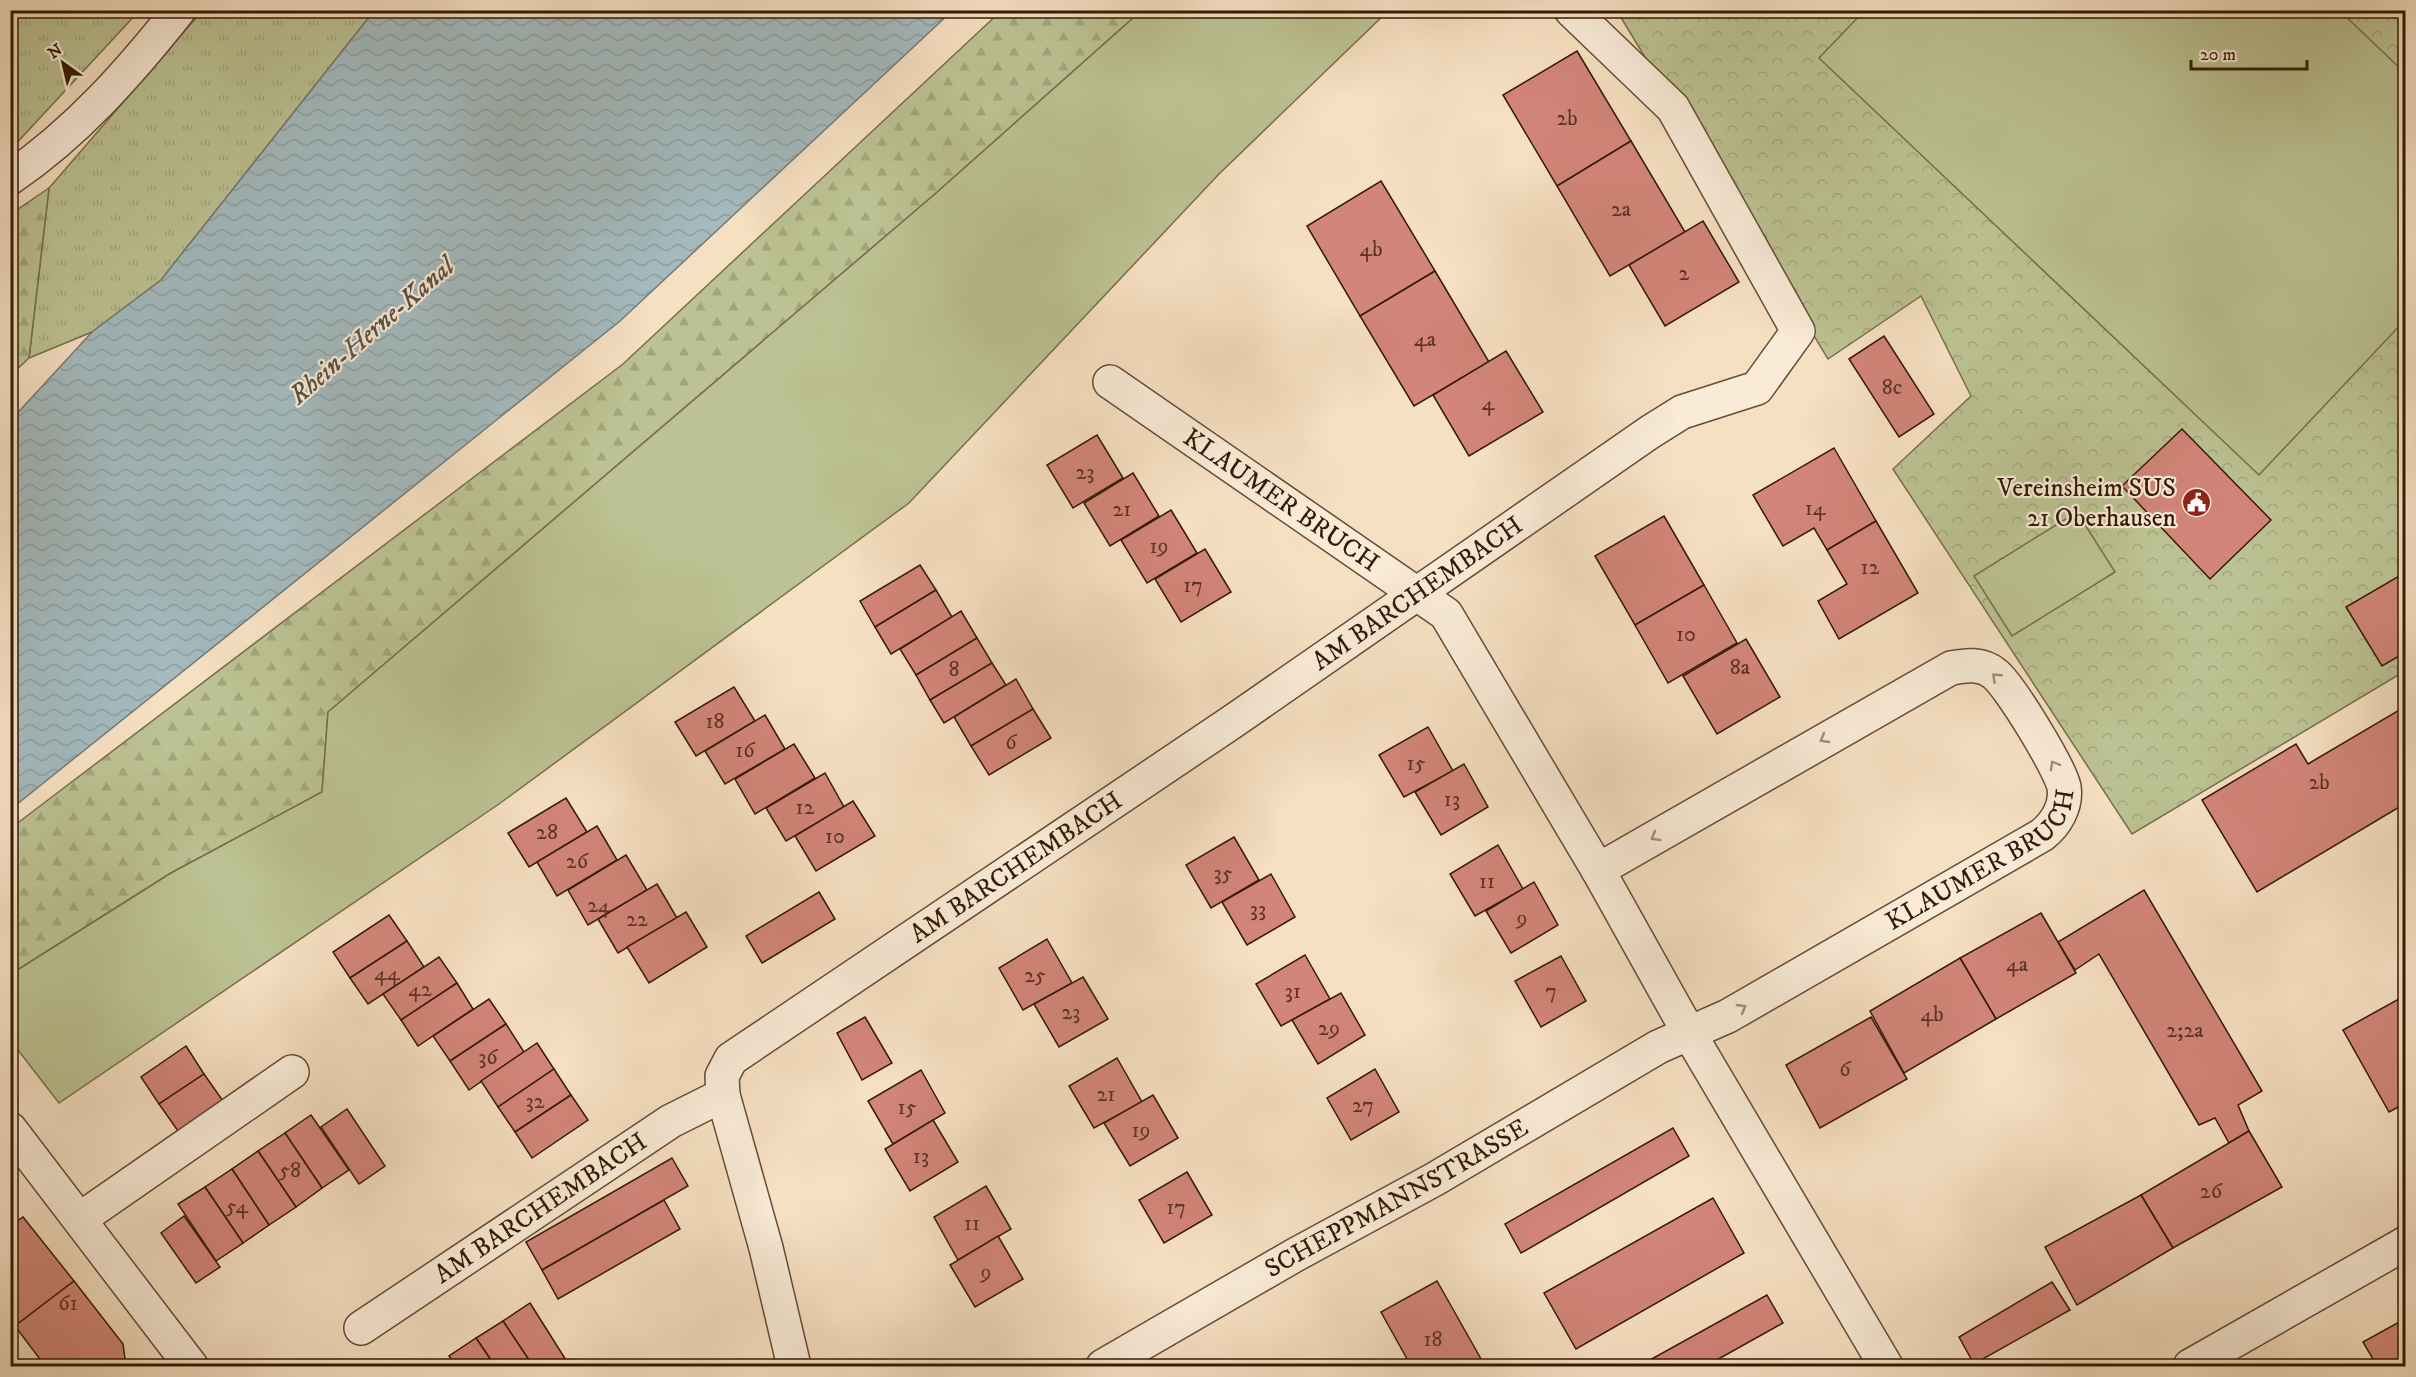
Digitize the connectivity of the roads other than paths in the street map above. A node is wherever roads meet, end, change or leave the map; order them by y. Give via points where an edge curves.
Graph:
1 (179, 10) edge
2 (1571, 10) edge
3 (10, 178) edge
4 (1110, 382) dead end
5 (1418, 594) junction
6 (1598, 870) junction
7 (1689, 1033) junction
8 (292, 1072) dead end
9 (723, 1095) junction
10 (10, 1129) edge
11 (80, 1219) junction
12 (2406, 1243) edge
13 (362, 1328) dead end
14 (185, 1364) edge
15 (794, 1366) edge
16 (1103, 1366) edge
17 (1886, 1366) edge
18 (2190, 1366) edge

1 - 3 street via 76,127
2 - 5 street, AM BARCHEMBACH via 1673,108 1798,331 1757,388 1682,412
4 - 5 street, KLAUMER BRUCH
5 - 6 street, KLAUMER BRUCH via 1446,614
5 - 9 street, AM BARCHEMBACH via 731,1059 722,1076
6 - 7 street, KLAUMER BRUCH
7 -> 6 street, KLAUMER BRUCH via 1728,1016 2042,835 2064,804 2058,771 1995,674 1968,664 1951,668
7 - 16 street, SCHEPPMANNSTRASSE via 1658,1047 1435,1179
7 - 17 street, KLAUMER BRUCH
8 - 11 street
9 - 13 street, AM BARCHEMBACH via 671,1121
9 - 15 street, AM BARCHEMBACH
10 - 11 street
11 - 14 street
12 - 18 street

